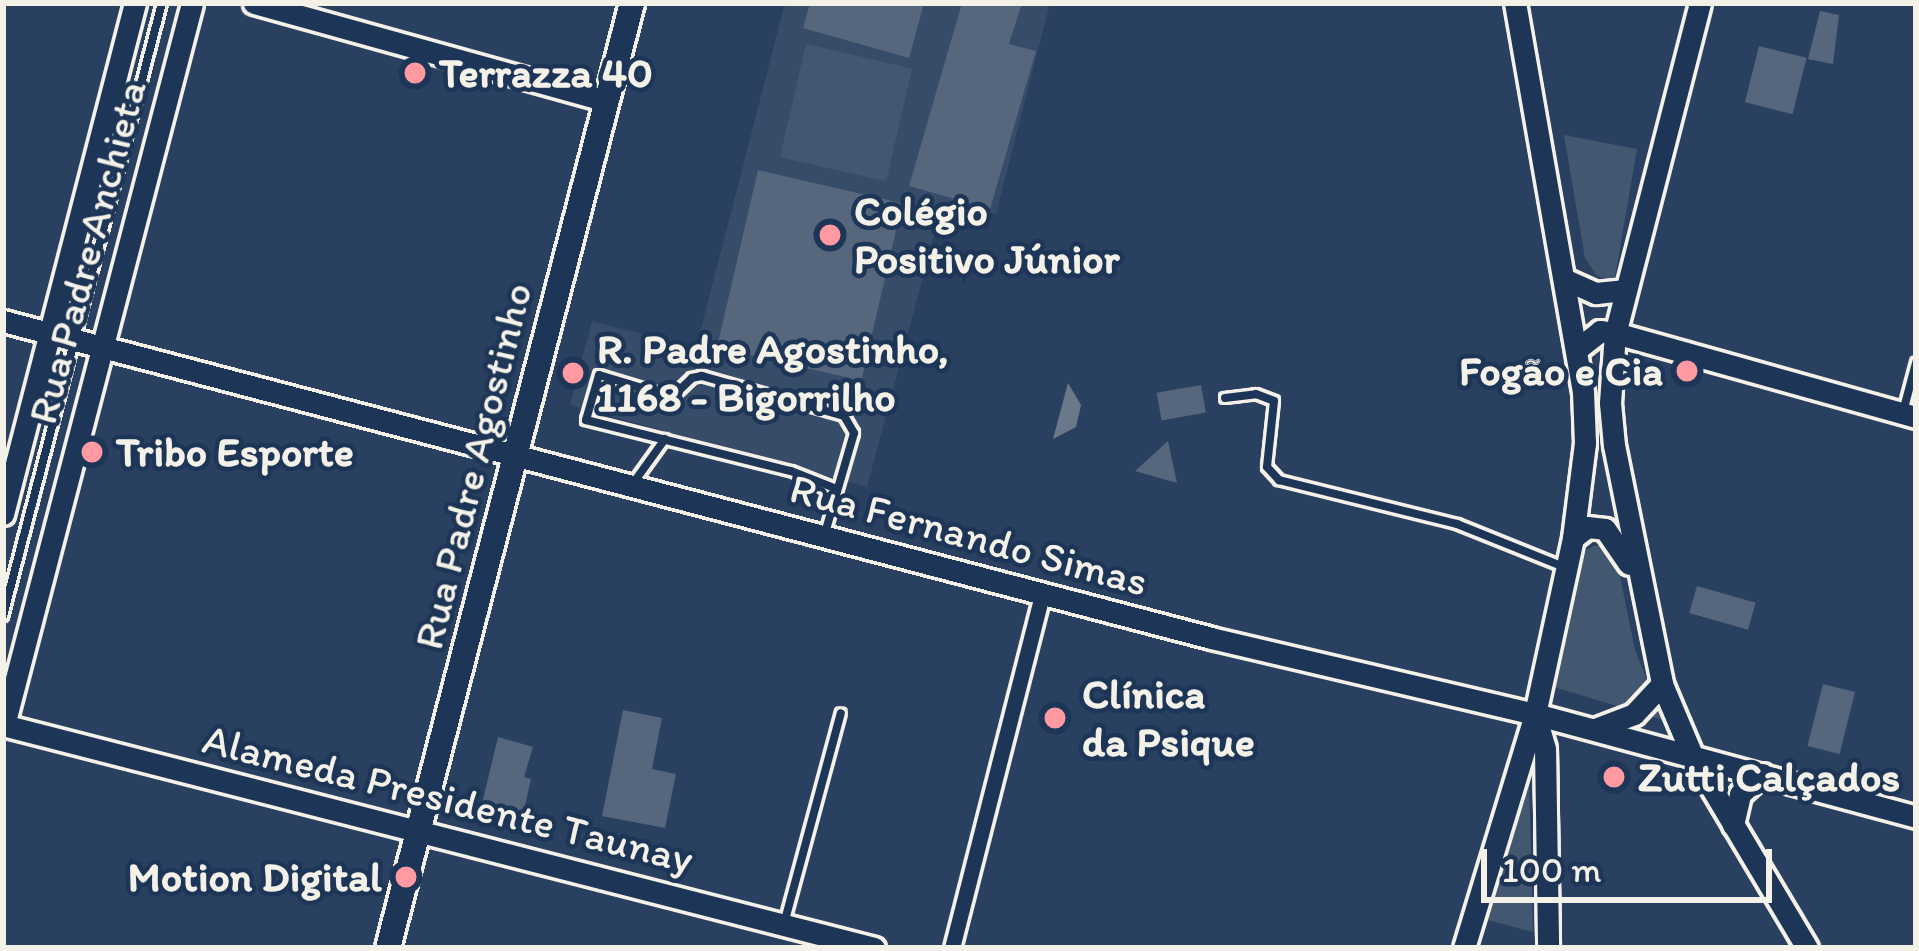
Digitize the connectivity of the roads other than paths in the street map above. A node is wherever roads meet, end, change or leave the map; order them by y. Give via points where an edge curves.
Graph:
1 (135, 3) edge
2 (162, 3) edge
3 (192, 3) edge
4 (254, 3) edge
5 (632, 3) edge
6 (1515, 3) edge
7 (1700, 3) edge
8 (607, 100) junction
9 (1564, 279) junction
10 (1626, 290) junction
11 (3, 321) edge
12 (50, 333) junction
13 (1615, 333) junction
14 (74, 340) junction
15 (102, 347) junction
16 (1576, 350) junction
17 (1916, 363) edge
18 (1225, 398) dead end
19 (1909, 415) edge
20 (665, 439) junction
21 (515, 456) junction
22 (630, 486) junction
23 (837, 489) junction
24 (3, 514) edge
25 (824, 537) junction
26 (1573, 538) junction
27 (1565, 567) junction
28 (1636, 575) junction
29 (1042, 594) junction
30 (3, 616) edge
31 (1662, 684) junction
32 (841, 713) dead end
33 (1535, 714) junction
34 (3, 727) edge
35 (1594, 729) junction
36 (1692, 755) junction
37 (1762, 774) junction
38 (1916, 817) edge
39 (1733, 826) junction
40 (419, 831) junction
41 (784, 925) junction
42 (388, 948) edge
43 (874, 948) edge
44 (952, 948) edge
45 (1464, 948) edge
46 (1548, 948) edge
47 (1807, 948) edge

1 - 12 main road, Rua Padre Anchieta
2 - 14 lane
3 - 15 main road, Rua Padre Anchieta
4 - 8 main road
5 - 8 main road, Rua Padre Agostinho
6 - 9 main road
7 - 10 main road
8 - 21 main road, Rua Padre Agostinho
9 - 10 main road via 1595,293
9 - 16 main road
10 - 13 main road
11 - 12 main road, Rua Fernando Simas
12 - 14 main road, Rua Fernando Simas
12 - 24 main road, Rua Padre Anchieta
13 - 16 main road via 1587,337
13 - 19 main road
13 - 28 main road via 1610,403
14 - 15 main road, Rua Fernando Simas
14 - 30 lane
15 - 21 main road, Rua Fernando Simas
15 - 34 main road, Rua Padre Anchieta
16 - 26 main road via 1586,419
17 - 19 lane
18 - 27 lane via 1274,401 1267,467 1279,481 1457,524
20 - 22 lane
20 - 23 lane
20 - 23 lane via 586,420 599,375 672,397 702,376 844,416 854,433
21 - 22 main road, Rua Fernando Simas
21 - 40 main road, Rua Padre Agostinho
22 - 25 main road, Rua Fernando Simas
23 - 25 lane
25 - 29 main road, Rua Fernando Simas
26 - 27 main road
26 - 28 main road via 1586,527 1605,530
27 - 33 main road
28 - 31 main road
29 - 33 main road, Rua Fernando Simas
29 - 44 street
31 - 35 main road via 1645,706
31 - 36 main road
32 - 41 lane
33 - 35 main road, Rua Fernando Simas
33 - 45 main road
33 - 46 main road via 1545,748
34 - 40 main road, Alameda Presidente Taunay
35 - 36 main road, Rua Fernando Simas
36 - 37 main road, Rua Fernando Simas
36 - 39 main road
37 - 38 main road, Rua Fernando Simas
37 - 39 main road via 1740,794
39 - 47 main road
40 - 41 main road, Alameda Presidente Taunay
40 - 42 main road, Rua Padre Agostinho
41 - 43 main road, Alameda Presidente Taunay

